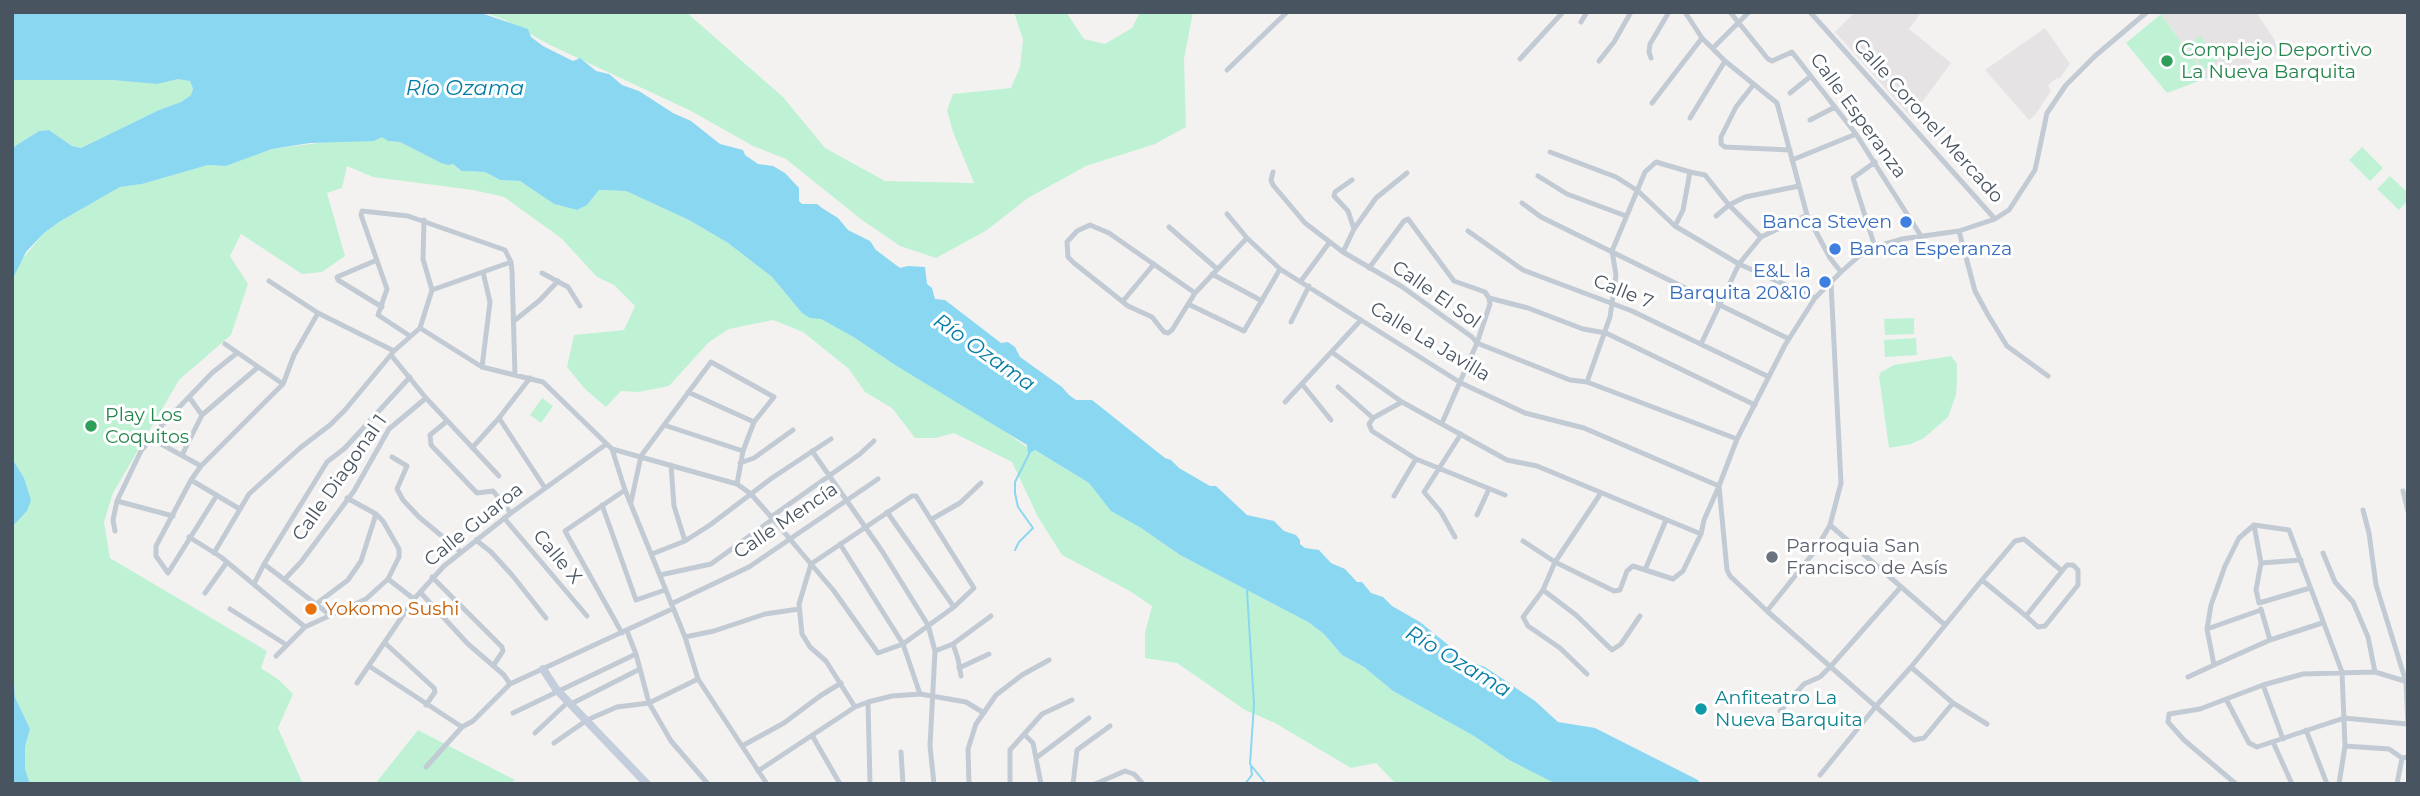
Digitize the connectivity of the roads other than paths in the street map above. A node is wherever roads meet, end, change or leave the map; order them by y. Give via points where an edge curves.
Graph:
1 (1287, 12) edge
2 (1563, 12) edge
3 (1587, 12) edge
4 (1630, 12) edge
5 (1669, 12) edge
6 (1685, 12) edge
7 (1730, 12) edge
8 (1749, 12) edge
9 (1810, 12) edge
10 (2147, 12) edge
11 (1581, 22) dead end
12 (1738, 23) junction
13 (1702, 38) junction
14 (1713, 48) junction
15 (1520, 58) dead end
16 (1651, 58) dead end
17 (1599, 61) dead end
18 (1725, 61) junction
19 (1227, 70) dead end
20 (1811, 76) junction
21 (1754, 84) junction
22 (1790, 93) dead end
23 (1653, 103) dead end
24 (1835, 107) junction
25 (1690, 118) dead end
26 (1810, 120) dead end
27 (1856, 134) junction
28 (1790, 150) junction
29 (1550, 152) dead end
30 (1792, 160) junction
31 (1875, 162) junction
32 (1273, 172) dead end
33 (1689, 172) junction
34 (1407, 173) dead end
35 (1538, 176) dead end
36 (1352, 180) dead end
37 (1799, 186) junction
38 (1638, 191) junction
39 (1522, 204) dead end
40 (1729, 205) junction
41 (1227, 214) dead end
42 (1807, 215) junction
43 (1626, 216) junction
44 (1716, 216) dead end
45 (1995, 219) junction
46 (424, 220) junction
47 (1675, 226) junction
48 (1169, 227) dead end
49 (1354, 229) junction
50 (1468, 231) dead end
51 (1959, 231) junction
52 (1921, 236) junction
53 (1761, 237) junction
54 (1247, 238) junction
55 (1329, 243) junction
56 (1875, 247) junction
57 (1612, 251) junction
58 (1343, 252) junction
59 (377, 260) junction
60 (511, 262) junction
61 (1154, 264) junction
62 (1740, 264) junction
63 (1216, 268) junction
64 (1369, 268) junction
65 (1280, 269) junction
66 (483, 272) junction
67 (1841, 272) junction
68 (542, 273) dead end
69 (1212, 274) junction
70 (269, 281) dead end
71 (558, 281) junction
72 (1301, 281) junction
73 (1831, 283) junction
74 (1309, 286) junction
75 (432, 290) junction
76 (1195, 293) junction
77 (1489, 298) junction
78 (1815, 298) junction
79 (1123, 301) junction
80 (1262, 301) junction
81 (1188, 304) junction
82 (1612, 304) junction
83 (1720, 305) junction
84 (580, 306) dead end
85 (382, 307) junction
86 (318, 313) junction
87 (1361, 320) junction
88 (514, 321) junction
89 (1291, 322) dead end
90 (420, 328) junction
91 (1606, 333) junction
92 (410, 336) junction
93 (1789, 339) junction
94 (1477, 343) junction
95 (225, 344) dead end
96 (1701, 344) junction
97 (237, 353) junction
98 (392, 353) junction
99 (1332, 353) junction
100 (482, 367) junction
101 (257, 368) junction
102 (515, 375) junction
103 (2048, 376) dead end
104 (410, 377) junction
105 (530, 377) junction
106 (1769, 377) junction
107 (1587, 382) junction
108 (1461, 383) junction
109 (283, 384) junction
110 (1302, 384) junction
111 (1338, 387) dead end
112 (688, 392) junction
113 (189, 397) junction
114 (426, 398) junction
115 (1285, 402) dead end
116 (1402, 402) junction
117 (1755, 405) junction
118 (202, 415) junction
119 (499, 418) junction
120 (1373, 418) junction
121 (1331, 420) dead end
122 (447, 421) junction
123 (754, 422) junction
124 (1442, 423) junction
125 (664, 425) junction
126 (793, 430) dead end
127 (1461, 434) junction
128 (152, 439) junction
129 (831, 439) dead end
130 (1737, 439) junction
131 (874, 441) dead end
132 (605, 445) junction
133 (472, 447) junction
134 (612, 449) junction
135 (743, 451) junction
136 (813, 451) junction
137 (182, 455) junction
138 (641, 456) junction
139 (392, 457) dead end
140 (1416, 459) junction
141 (740, 463) junction
142 (671, 465) junction
143 (201, 466) junction
144 (1438, 469) junction
145 (830, 475) junction
146 (499, 476) dead end
147 (878, 479) dead end
148 (191, 480) junction
149 (981, 482) dead end
150 (737, 484) junction
151 (1719, 486) junction
152 (545, 488) junction
153 (1489, 489) junction
154 (625, 490) junction
155 (2403, 491) dead end
156 (1601, 493) junction
157 (751, 494) junction
158 (217, 495) junction
159 (1505, 495) dead end
160 (1394, 496) dead end
161 (347, 498) junction
162 (846, 500) junction
163 (117, 501) junction
164 (631, 503) junction
165 (602, 505) junction
166 (238, 508) junction
167 (2362, 510) dead end
168 (2408, 511) edge
169 (887, 512) junction
170 (511, 513) junction
171 (376, 514) junction
172 (1477, 515) dead end
173 (173, 516) junction
174 (504, 518) junction
175 (772, 518) junction
176 (932, 519) junction
177 (1666, 520) junction
178 (1830, 525) junction
179 (2254, 525) junction
180 (865, 527) junction
181 (115, 531) dead end
182 (1701, 534) junction
183 (190, 537) junction
184 (1455, 537) dead end
185 (476, 540) junction
186 (790, 540) junction
187 (685, 541) junction
188 (1523, 541) dead end
189 (840, 544) junction
190 (461, 552) junction
191 (214, 553) junction
192 (652, 554) junction
193 (2323, 554) dead end
194 (2301, 560) junction
195 (227, 562) junction
196 (1555, 562) junction
197 (2261, 563) junction
198 (264, 564) junction
199 (811, 564) junction
200 (1645, 570) junction
201 (2062, 571) junction
202 (660, 575) junction
203 (432, 577) junction
204 (388, 579) junction
205 (284, 580) junction
206 (1982, 580) junction
207 (254, 584) junction
208 (1900, 588) junction
209 (2310, 588) junction
210 (665, 590) junction
211 (1543, 590) junction
212 (420, 592) junction
213 (205, 593) dead end
214 (414, 599) junction
215 (2259, 603) junction
216 (316, 604) junction
217 (672, 606) junction
218 (954, 607) junction
219 (230, 609) dead end
220 (799, 609) junction
221 (2261, 610) junction
222 (1767, 611) junction
223 (330, 615) junction
224 (587, 616) dead end
225 (991, 616) dead end
226 (1640, 616) dead end
227 (2026, 616) junction
228 (546, 618) dead end
229 (2322, 623) junction
230 (928, 625) junction
231 (1945, 625) junction
232 (305, 627) junction
233 (2207, 629) junction
234 (624, 632) junction
235 (685, 638) junction
236 (2270, 640) junction
237 (385, 643) junction
238 (903, 644) junction
239 (953, 644) junction
240 (285, 645) junction
241 (936, 652) junction
242 (636, 654) junction
243 (989, 654) dead end
244 (276, 656) dead end
245 (1049, 660) dead end
246 (2214, 665) junction
247 (369, 666) junction
248 (493, 666) junction
249 (1832, 667) junction
250 (1911, 667) junction
251 (960, 668) junction
252 (543, 669) junction
253 (640, 669) junction
254 (2342, 672) junction
255 (2375, 672) junction
256 (1587, 674) dead end
257 (961, 676) dead end
258 (2188, 677) dead end
259 (698, 680) junction
260 (2407, 682) edge
261 (357, 683) dead end
262 (841, 683) junction
263 (510, 684) junction
264 (2263, 685) junction
265 (559, 692) junction
266 (920, 694) junction
267 (934, 696) junction
268 (2226, 699) junction
269 (1072, 700) dead end
270 (868, 702) junction
271 (570, 703) junction
272 (649, 703) junction
273 (1953, 704) junction
274 (426, 705) junction
275 (1877, 705) junction
276 (855, 707) junction
277 (1780, 711) dead end
278 (513, 713) dead end
279 (984, 713) junction
280 (1088, 718) dead end
281 (2344, 718) junction
282 (587, 720) junction
283 (1987, 723) dead end
284 (2408, 724) edge
285 (1110, 726) dead end
286 (462, 727) junction
287 (2306, 730) junction
288 (535, 733) dead end
289 (1025, 734) junction
290 (813, 737) junction
291 (2283, 738) junction
292 (2273, 742) junction
293 (554, 743) dead end
294 (742, 746) junction
295 (2346, 746) junction
296 (901, 752) dead end
297 (1036, 758) junction
298 (2405, 758) edge
299 (426, 767) dead end
300 (758, 771) junction
301 (1821, 775) dead end
302 (647, 784) edge
303 (708, 784) edge
304 (767, 784) edge
305 (840, 784) edge
306 (870, 784) edge
307 (903, 784) edge
308 (934, 784) edge
309 (969, 784) edge
310 (1010, 784) edge
311 (1041, 784) edge
312 (1073, 784) edge
313 (1095, 784) edge
314 (1143, 784) edge
315 (2236, 784) edge
316 (2292, 784) edge
317 (2327, 784) edge
318 (2339, 784) edge
319 (2398, 784) edge

1 - 19 street
2 - 15 street
3 - 11 street
4 - 17 street
5 - 16 street via 1650,44
6 - 13 street
7 - 12 street, Calle Esperanza
8 - 12 street
9 - 45 street, Calle Coronel Mercado
10 - 45 street via 2066,85 2047,113 2035,170 2008,211
12 - 14 street
12 - 20 street, Calle Esperanza via 1768,59 1791,52
13 - 14 street
13 - 23 street
14 - 18 street
18 - 21 street
18 - 25 street
20 - 22 street
20 - 24 street, Calle Esperanza
21 - 28 street via 1777,103
21 - 28 street via 1736,107 1721,144
24 - 26 street
24 - 27 street, Calle Esperanza
27 - 30 street
27 - 31 street, Calle Esperanza
28 - 30 street
29 - 38 street via 1616,177
30 - 37 street
31 - 52 street, Calle Esperanza
31 - 56 street via 1853,178
32 - 55 street, Calle El Sol via 1271,180 1280,196
33 - 38 street via 1656,162 1645,172
33 - 40 street via 1705,175
33 - 47 street via 1683,210
34 - 49 street via 1376,198
35 - 43 street via 1579,200
36 - 49 street via 1335,196 1348,211
37 - 40 street via 1745,197
37 - 42 street
38 - 43 street
38 - 47 street
39 - 57 street
40 - 44 street
40 - 53 street
41 - 54 street, Calle La Javilla
42 - 53 street
42 - 67 street
43 - 57 street
45 - 51 street
46 - 59 street via 393,212 361,212
46 - 60 street via 501,247
46 - 75 street via 423,259
47 - 62 street
48 - 63 street
49 - 58 street
50 - 82 street, Calle 7 via 1523,270
51 - 52 street
51 - 103 street via 1975,290 2007,346
52 - 56 street
53 - 62 street
54 - 63 street
54 - 65 street, Calle La Javilla
55 - 58 street, Calle El Sol
55 - 72 street
56 - 67 street
57 - 82 street via 1616,275
57 - 83 street
58 - 64 street, Calle El Sol
59 - 85 street via 387,289
59 - 85 street via 337,277
60 - 66 street
60 - 88 street
61 - 76 street
61 - 79 street
61 - 79 street via 1090,225 1072,236 1067,242 1068,257
62 - 78 street
62 - 83 street
63 - 69 street
64 - 77 street via 1408,219 1454,281 1485,292
64 - 94 street, Calle El Sol
65 - 72 street, Calle La Javilla
65 - 80 street
66 - 75 street
66 - 100 street via 490,302
67 - 73 street
68 - 71 street
69 - 76 street
69 - 80 street
70 - 86 street
71 - 84 street via 568,287
71 - 88 street
72 - 74 street, Calle La Javilla
73 - 78 street
73 - 178 street via 1841,482
74 - 87 street, Calle La Javilla
74 - 89 street
75 - 90 street
76 - 81 street
77 - 91 street
77 - 94 street
78 - 93 street
79 - 81 street via 1152,317 1168,333
80 - 81 street via 1241,331
82 - 91 street
82 - 96 street, Calle 7
83 - 93 street
83 - 96 street
85 - 92 street via 379,317
86 - 98 street
86 - 109 street
87 - 99 street
87 - 108 street, Calle La Javilla
88 - 102 street
90 - 92 street
90 - 100 street
91 - 107 street
91 - 117 street
92 - 98 street
93 - 106 street
94 - 107 street, Calle El Sol via 1570,380
94 - 108 street
95 - 97 street
96 - 106 street, Calle 7
97 - 101 street
97 - 113 street
98 - 104 street
98 - 166 street via 345,410 263,480
99 - 110 street
99 - 116 street
100 - 102 street
101 - 109 street
101 - 118 street
102 - 105 street
104 - 114 street
104 - 198 street via 327,463
105 - 119 street
105 - 132 street via 543,382
106 - 117 street
107 - 130 street, Calle El Sol
108 - 124 street
108 - 151 street, Calle La Javilla via 1525,414 1584,428
109 - 143 street
110 - 115 street
110 - 121 street
111 - 120 street
112 - 123 street
112 - 123 street via 710,363 773,396
112 - 125 street
113 - 118 street
113 - 128 street
114 - 122 street
114 - 161 street, Calle Diagonal 1 via 389,429
116 - 120 street
116 - 124 street
117 - 130 street
118 - 137 street
119 - 133 street
119 - 152 street
120 - 140 street via 1369,424 1372,432
122 - 133 street
122 - 170 street via 430,435 431,445 477,492 494,491
123 - 135 street
124 - 127 street
125 - 135 street
125 - 138 street
126 - 141 street
127 - 144 street
127 - 156 street via 1507,460 1537,466
128 - 137 street
128 - 163 street via 141,451
129 - 136 street
130 - 151 street
131 - 145 street
132 - 134 street
132 - 152 street, Calle Guaroa
133 - 146 street
134 - 138 street
134 - 154 street
135 - 141 street
136 - 145 street
136 - 157 street
137 - 143 street
138 - 142 street
138 - 164 street
139 - 190 street via 407,466 397,489 403,500
140 - 144 street
140 - 160 street
141 - 150 street
142 - 150 street
142 - 187 street via 674,506
143 - 148 street
144 - 153 street
144 - 184 street via 1424,492
145 - 162 street
145 - 175 street
147 - 162 street, Calle Mencía
148 - 158 street
148 - 173 street
149 - 176 street via 960,503
150 - 157 street
151 - 182 street
151 - 222 street via 1727,570
152 - 170 street, Calle Guaroa
153 - 159 street
153 - 172 street
154 - 164 street
154 - 165 street
155 - 168 street
156 - 177 street
156 - 196 street
157 - 175 street
157 - 187 street
158 - 166 street
158 - 183 street
161 - 171 street
161 - 205 street, Calle Diagonal 1
162 - 180 street
162 - 186 street, Calle Mencía
163 - 173 street
163 - 181 street
164 - 192 street
165 - 210 street via 636,600
165 - 234 street via 566,528 566,534
166 - 191 street
167 - 260 street via 2374,578
169 - 176 street via 914,495
169 - 180 street
169 - 218 street
170 - 174 street, Calle Guaroa
171 - 204 street via 399,549
171 - 216 street via 361,561 348,580
173 - 183 street via 155,551 168,573
174 - 185 street, Calle Guaroa
174 - 224 street, Calle X
175 - 186 street
175 - 202 street via 710,564
176 - 218 street via 974,586
177 - 182 street
177 - 200 street
178 - 208 street
178 - 222 street
179 - 194 street via 2289,530
179 - 197 street
179 - 233 street via 2239,538 2225,566
180 - 189 street
180 - 230 street
182 - 200 street via 1677,577 1668,579
183 - 191 street
185 - 190 street, Calle Guaroa
185 - 228 street
186 - 199 street
186 - 217 street, Calle Mencía via 749,567
187 - 192 street
188 - 196 street
189 - 199 street
189 - 238 street
190 - 203 street, Calle Guaroa
191 - 195 street
192 - 202 street
193 - 255 street via 2335,582 2353,602 2368,637
194 - 197 street
194 - 209 street
195 - 207 street
195 - 213 street
196 - 200 street via 1617,592 1629,568
196 - 211 street
197 - 215 street via 2256,590
198 - 205 street
198 - 207 street
199 - 220 street
199 - 238 street via 878,653
201 - 206 street via 2022,538
201 - 227 street
201 - 227 street via 2073,565 2078,570 2078,585 2045,626
202 - 210 street
203 - 212 street, Calle Guaroa
203 - 248 street via 502,647
204 - 214 street
204 - 223 street via 366,599
205 - 216 street
206 - 227 street
206 - 231 street
207 - 232 street
208 - 231 street
208 - 249 street
209 - 215 street
209 - 229 street
210 - 217 street
211 - 226 street via 1612,650
211 - 256 street via 1524,622
212 - 214 street, Calle Guaroa
212 - 248 street
214 - 237 street, Calle Guaroa
215 - 221 street
216 - 223 street
217 - 234 street, Calle Mencía
217 - 235 street
218 - 230 street
219 - 240 street
220 - 235 street via 765,614
220 - 262 street via 802,634
221 - 233 street
221 - 236 street
222 - 249 street
223 - 232 street
225 - 239 street
229 - 236 street
229 - 254 street
230 - 238 street
230 - 241 street
231 - 250 street
232 - 240 street
233 - 246 street
234 - 242 street
234 - 252 street, Calle Mencía
235 - 259 street
236 - 246 street
237 - 247 street, Calle Guaroa
237 - 274 street via 433,688
238 - 266 street
239 - 241 street
239 - 251 street
240 - 244 street
241 - 267 street
242 - 253 street
242 - 265 street
243 - 251 street
245 - 279 street via 996,695
246 - 258 street
247 - 261 street, Calle Guaroa
247 - 274 street
248 - 263 street
249 - 275 street
249 - 277 street via 1804,684
250 - 273 street
250 - 275 street
251 - 257 street
252 - 263 street, Calle Mencía
252 - 265 main road
253 - 271 street
253 - 272 street
254 - 255 street
254 - 264 street via 2303,674
254 - 281 street
255 - 260 street
259 - 272 street
259 - 294 street
260 - 284 street
262 - 276 street
262 - 294 street
263 - 286 street via 473,722
264 - 268 street
264 - 291 street
265 - 271 main road
265 - 278 street
266 - 267 street
266 - 270 street
267 - 279 street via 966,702
267 - 308 street via 930,746
268 - 292 street via 2252,746
268 - 315 street via 2200,709 2173,712 2168,722
269 - 289 street via 1042,713
270 - 276 street
270 - 306 street
271 - 282 main road
271 - 288 street
272 - 282 street via 617,708
272 - 303 street via 671,741
273 - 275 street via 1920,740 1908,736
273 - 283 street
274 - 286 street
275 - 301 street
276 - 290 street
279 - 309 street via 968,749
280 - 297 street
281 - 284 street
281 - 287 street
281 - 295 street
282 - 293 street
282 - 302 main road
285 - 312 street via 1077,750
286 - 299 street
287 - 291 street
287 - 317 street
289 - 297 street via 1033,743
289 - 310 street via 1010,750
290 - 300 street
290 - 305 street
291 - 292 street
292 - 316 street
294 - 300 street
295 - 298 street via 2389,749
295 - 318 street
296 - 307 street
297 - 311 street
298 - 319 street
300 - 304 street
313 - 314 street via 1125,771

